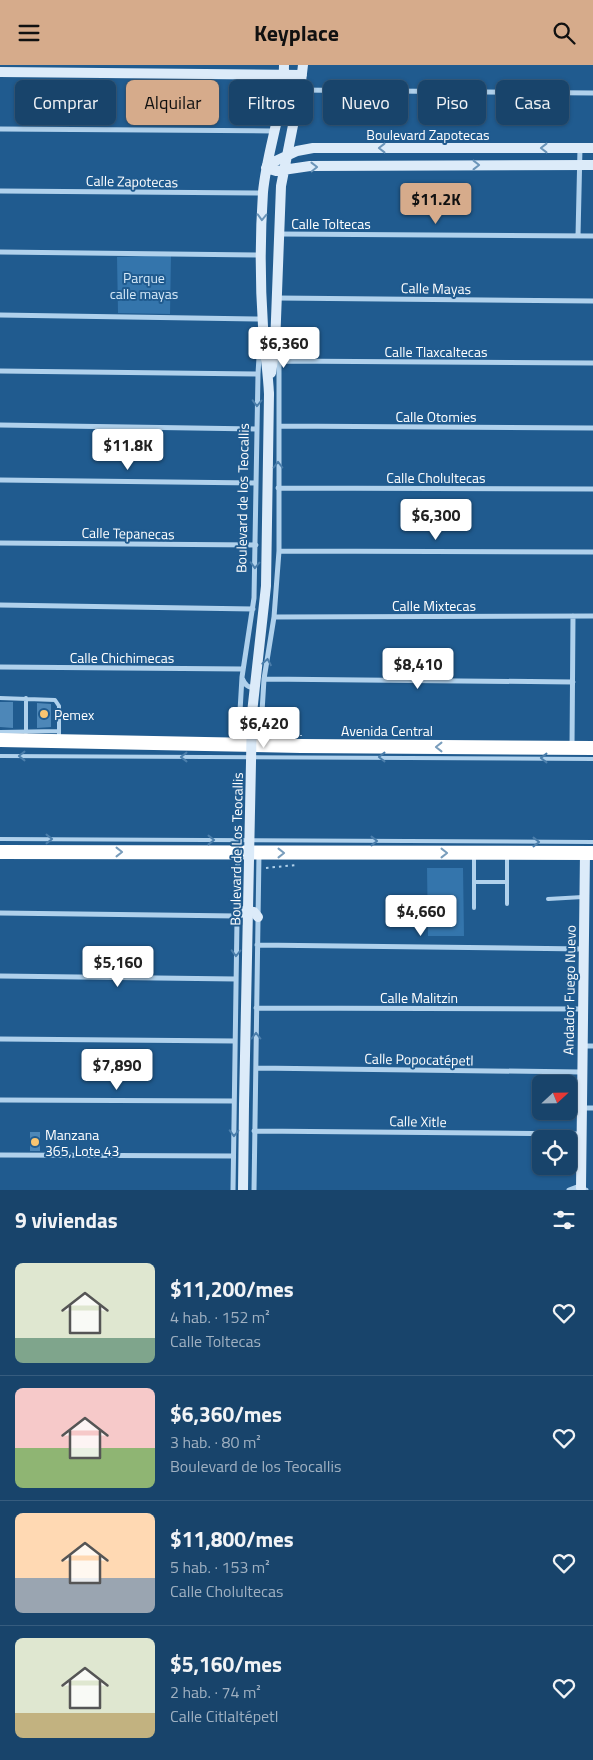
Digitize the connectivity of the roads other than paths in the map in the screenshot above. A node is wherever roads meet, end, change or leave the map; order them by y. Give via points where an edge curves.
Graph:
1 (284, 70) edge
2 (303, 70) edge
3 (0, 72) edge
4 (593, 93) edge
5 (313, 96) edge
6 (294, 125) edge
7 (0, 129) edge
8 (274, 131) junction
9 (580, 148) junction
10 (593, 148) edge
11 (288, 155) junction
12 (580, 165) junction
13 (593, 165) edge
14 (266, 166) junction
15 (284, 170) junction
16 (280, 186) junction
17 (264, 188) junction
18 (0, 191) edge
19 (279, 234) junction
20 (578, 236) junction
21 (593, 236) edge
22 (0, 252) edge
23 (261, 255) junction
24 (278, 298) junction
25 (593, 301) edge
26 (0, 315) edge
27 (262, 319) junction
28 (276, 345) junction
29 (280, 361) junction
30 (593, 363) edge
31 (0, 371) edge
32 (258, 374) junction
33 (269, 391) junction
34 (0, 425) edge
35 (279, 426) junction
36 (593, 427) edge
37 (257, 429) junction
38 (0, 480) edge
39 (256, 483) junction
40 (278, 488) junction
41 (593, 489) edge
42 (0, 543) edge
43 (256, 545) junction
44 (279, 551) junction
45 (593, 552) edge
46 (0, 605) edge
47 (253, 609) junction
48 (573, 616) junction
49 (593, 616) edge
50 (274, 617) junction
51 (0, 667) edge
52 (243, 669) junction
53 (242, 677) junction
54 (264, 681) junction
55 (573, 681) junction
56 (0, 698) edge
57 (26, 698) junction
58 (0, 732) edge
59 (26, 736) junction
60 (59, 736) junction
61 (258, 739) junction
62 (0, 740) edge
63 (238, 745) junction
64 (572, 748) junction
65 (593, 749) edge
66 (0, 755) edge
67 (593, 759) edge
68 (0, 839) edge
69 (590, 849) edge
70 (0, 852) edge
71 (238, 852) junction
72 (259, 853) junction
73 (474, 853) junction
74 (507, 853) junction
75 (474, 882) junction
76 (507, 882) junction
77 (584, 897) junction
78 (548, 899) dead end
79 (507, 903) dead end
80 (474, 908) dead end
81 (0, 913) edge
82 (237, 916) junction
83 (258, 917) junction
84 (589, 925) edge
85 (257, 945) junction
86 (584, 949) junction
87 (0, 976) edge
88 (236, 979) junction
89 (588, 984) edge
90 (256, 1008) junction
91 (582, 1009) junction
92 (0, 1039) edge
93 (234, 1041) junction
94 (582, 1046) junction
95 (593, 1046) edge
96 (256, 1068) junction
97 (581, 1072) junction
98 (0, 1100) edge
99 (234, 1101) junction
100 (582, 1108) junction
101 (593, 1108) edge
102 (254, 1131) junction
103 (582, 1134) junction
104 (0, 1155) edge
105 (233, 1156) junction
106 (584, 1189) edge
107 (233, 1190) edge
108 (244, 1190) edge
109 (254, 1190) edge
110 (569, 1190) edge

1 - 2 street
1 - 3 street
1 - 8 street, Boulevard de Los Teocallis via 281,105
4 - 5 street
6 - 11 street, Boulevard de Los Teocallis
7 - 8 street
8 - 14 street, Boulevard de Los Teocallis
9 - 10 street, Boulevard Zapotecas
9 -> 11 street, Boulevard Zapotecas via 313,148
9 - 12 street
11 - 14 street, Boulevard Zapotecas
11 - 15 street, Boulevard de Los Teocallis
12 - 13 street
15 -> 12 street via 310,167
12 - 20 street
14 - 15 street via 276,171
14 - 17 street, Boulevard de Los Teocallis
15 - 16 street, Boulevard de Los Teocallis
16 - 17 street via 272,179
16 - 19 street, Boulevard de Los Teocallis
17 - 18 street, Calle Zapotecas
17 -> 23 street, Boulevard de Los Teocallis
19 - 20 street, Calle Toltecas
19 - 24 street, Boulevard de Los Teocallis
20 - 21 street, Calle Toltecas
22 - 23 street
23 - 27 street, Boulevard de Los Teocallis
24 - 25 street, Calle Mayas
24 - 28 street, Boulevard de Los Teocallis
26 - 27 street
27 - 32 street, Boulevard de los Teocallis
27 - 33 street, Boulevard de Los Teocallis
28 - 29 street
28 - 33 street, Boulevard de Los Teocallis
29 - 30 street, Calle Tlaxcaltecas
29 - 35 street
31 - 32 street
32 -> 37 street, Boulevard de los Teocallis
33 - 108 street, Boulevard de Los Teocallis, bridge via 268,563 252,720
34 - 37 street
35 - 36 street, Calle Otomies
40 -> 35 street
37 - 39 street, Boulevard de los Teocallis
38 - 39 street
39 - 43 street, Boulevard de los Teocallis
40 - 41 street, Calle Cholultecas
40 - 44 street
42 - 43 street, Calle Tepanecas
43 -> 47 street, Boulevard de los Teocallis
44 - 45 street
44 - 50 street
46 - 47 street
47 - 52 street, Boulevard de los Teocallis
48 - 49 street, Calle Mixtecas
48 - 50 street, Calle Mixtecas
48 - 55 street
54 -> 50 street
51 - 52 street, Calle Chichimecas
52 - 53 street, Boulevard de los Teocallis
53 - 54 street via 250,688 256,688
53 - 63 street, Boulevard de los Teocallis
54 - 55 street
54 - 61 street
55 - 64 street
56 - 57 lane
57 - 59 lane
57 - 60 lane via 57,701
58 - 59 lane
59 - 60 highway, Avenida Central
59 - 62 highway, Avenida Central
60 - 63 highway, Avenida Central
61 - 63 highway, Avenida Central
64 -> 61 highway, Avenida Central
64 - 65 highway, Avenida Central
67 -> 66 lane
68 -> 69 lane
69 - 74 highway
69 - 77 street, Andador Fuego Nuevo
70 -> 71 highway
71 - 72 highway
71 - 82 street, Boulevard de Los Teocallis
72 -> 73 highway
72 - 83 street, Boulevard de Los Teocallis
73 - 74 highway
73 - 75 lane
74 - 76 lane
75 - 76 lane
75 - 80 lane
76 - 79 lane
77 - 78 lane
77 - 84 street, Andador Fuego Nuevo
81 - 82 street
82 - 83 street via 242,911 254,912
82 -> 88 street, Boulevard de Los Teocallis
83 - 85 street, Boulevard de Los Teocallis
84 - 86 street, Andador Fuego Nuevo
85 - 86 street
85 - 90 street, Boulevard de Los Teocallis
86 - 89 street, Andador Fuego Nuevo
87 - 88 street
88 - 93 street, Boulevard de Los Teocallis
89 - 91 street, Andador Fuego Nuevo
90 - 91 street, Calle Malitzin
96 -> 90 street, Boulevard de Los Teocallis
91 - 94 street, Andador Fuego Nuevo
92 - 93 street
93 - 99 street, Boulevard de Los Teocallis
94 - 95 street
94 - 97 street, Andador Fuego Nuevo
96 - 97 street, Calle Popocatépetl
96 - 102 street, Boulevard de Los Teocallis
97 - 100 street, Andador Fuego Nuevo
98 - 99 street
99 -> 105 street, Boulevard de Los Teocallis
100 - 101 street
100 - 103 street, Andador Fuego Nuevo
102 - 103 street, Calle Xitle
102 - 109 street, Boulevard de Los Teocallis
103 - 106 street, Andador Fuego Nuevo
104 - 105 street
105 - 107 street, Boulevard de Los Teocallis
106 - 110 street

